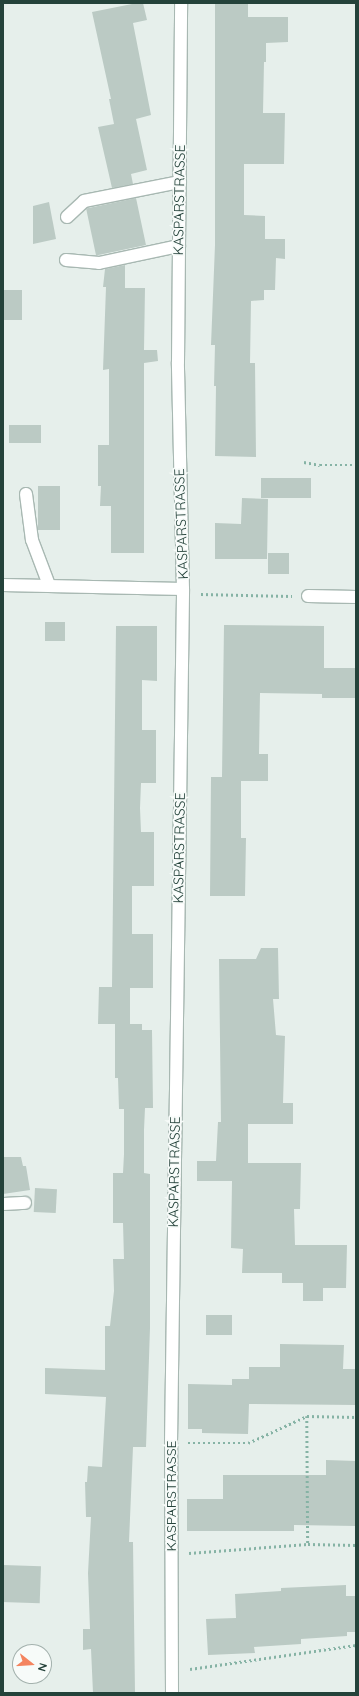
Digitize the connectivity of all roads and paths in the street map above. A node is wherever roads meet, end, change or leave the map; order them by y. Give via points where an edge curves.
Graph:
1 (181, 3) edge
2 (180, 182) junction
3 (67, 217) dead end
4 (179, 246) junction
5 (66, 260) dead end
6 (304, 462) dead end
7 (356, 465) edge
8 (26, 494) dead end
9 (3, 585) edge
10 (49, 585) junction
11 (183, 589) junction
12 (308, 596) joint
13 (356, 597) edge
14 (25, 1203) dead end
15 (3, 1204) edge
16 (307, 1416) junction
17 (356, 1417) edge
18 (171, 1443) junction
19 (308, 1544) junction
20 (356, 1545) edge
21 (171, 1554) junction
22 (356, 1646) edge
23 (171, 1672) junction
24 (172, 1693) edge

1 - 2 street, KASPARSTRASSE
2 - 3 street via 84,201
2 - 4 street, KASPARSTRASSE
4 - 5 street via 99,263
4 - 11 street, KASPARSTRASSE via 178,461
6 - 7 path via 320,465
8 - 10 street via 32,540
9 - 10 street
10 - 11 street
11 - 12 path via 196,594
11 - 18 street, KASPARSTRASSE
12 - 13 street
14 - 15 street
16 - 17 path
16 - 18 path via 248,1443
16 - 19 path
18 - 21 street, KASPARSTRASSE
19 - 20 path
19 - 21 path
21 - 23 street, KASPARSTRASSE
22 - 23 path
23 - 24 street, KASPARSTRASSE

